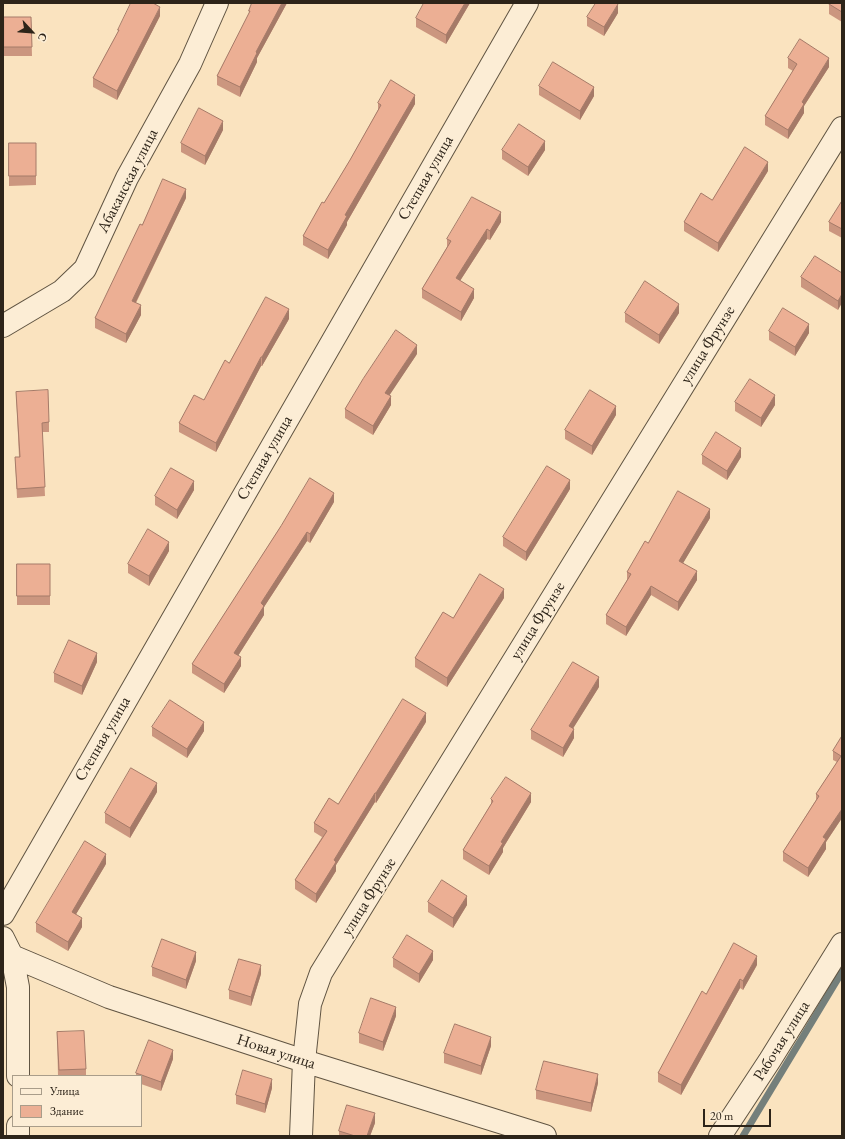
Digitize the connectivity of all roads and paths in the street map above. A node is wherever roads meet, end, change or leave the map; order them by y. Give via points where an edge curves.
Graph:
1 (217, 3) edge
2 (526, 3) edge
3 (842, 128) edge
4 (3, 326) edge
5 (3, 914) edge
6 (842, 944) edge
7 (7, 947) edge
8 (304, 1061) junction
9 (18, 1075) edge
10 (301, 1136) edge
11 (545, 1136) edge
12 (720, 1136) edge

1 - 4 street, Абаканская улица via 190,64 127,178 85,269 62,291
2 - 5 street, Степная улица
3 - 8 street, улица Фрунзе via 321,974 310,1004
6 - 12 street, Рабочая улица
7 - 8 street, Новая улица via 109,997
7 - 9 street via 18,987
8 - 10 street, улица Фрунзе
8 - 11 street, Новая улица

